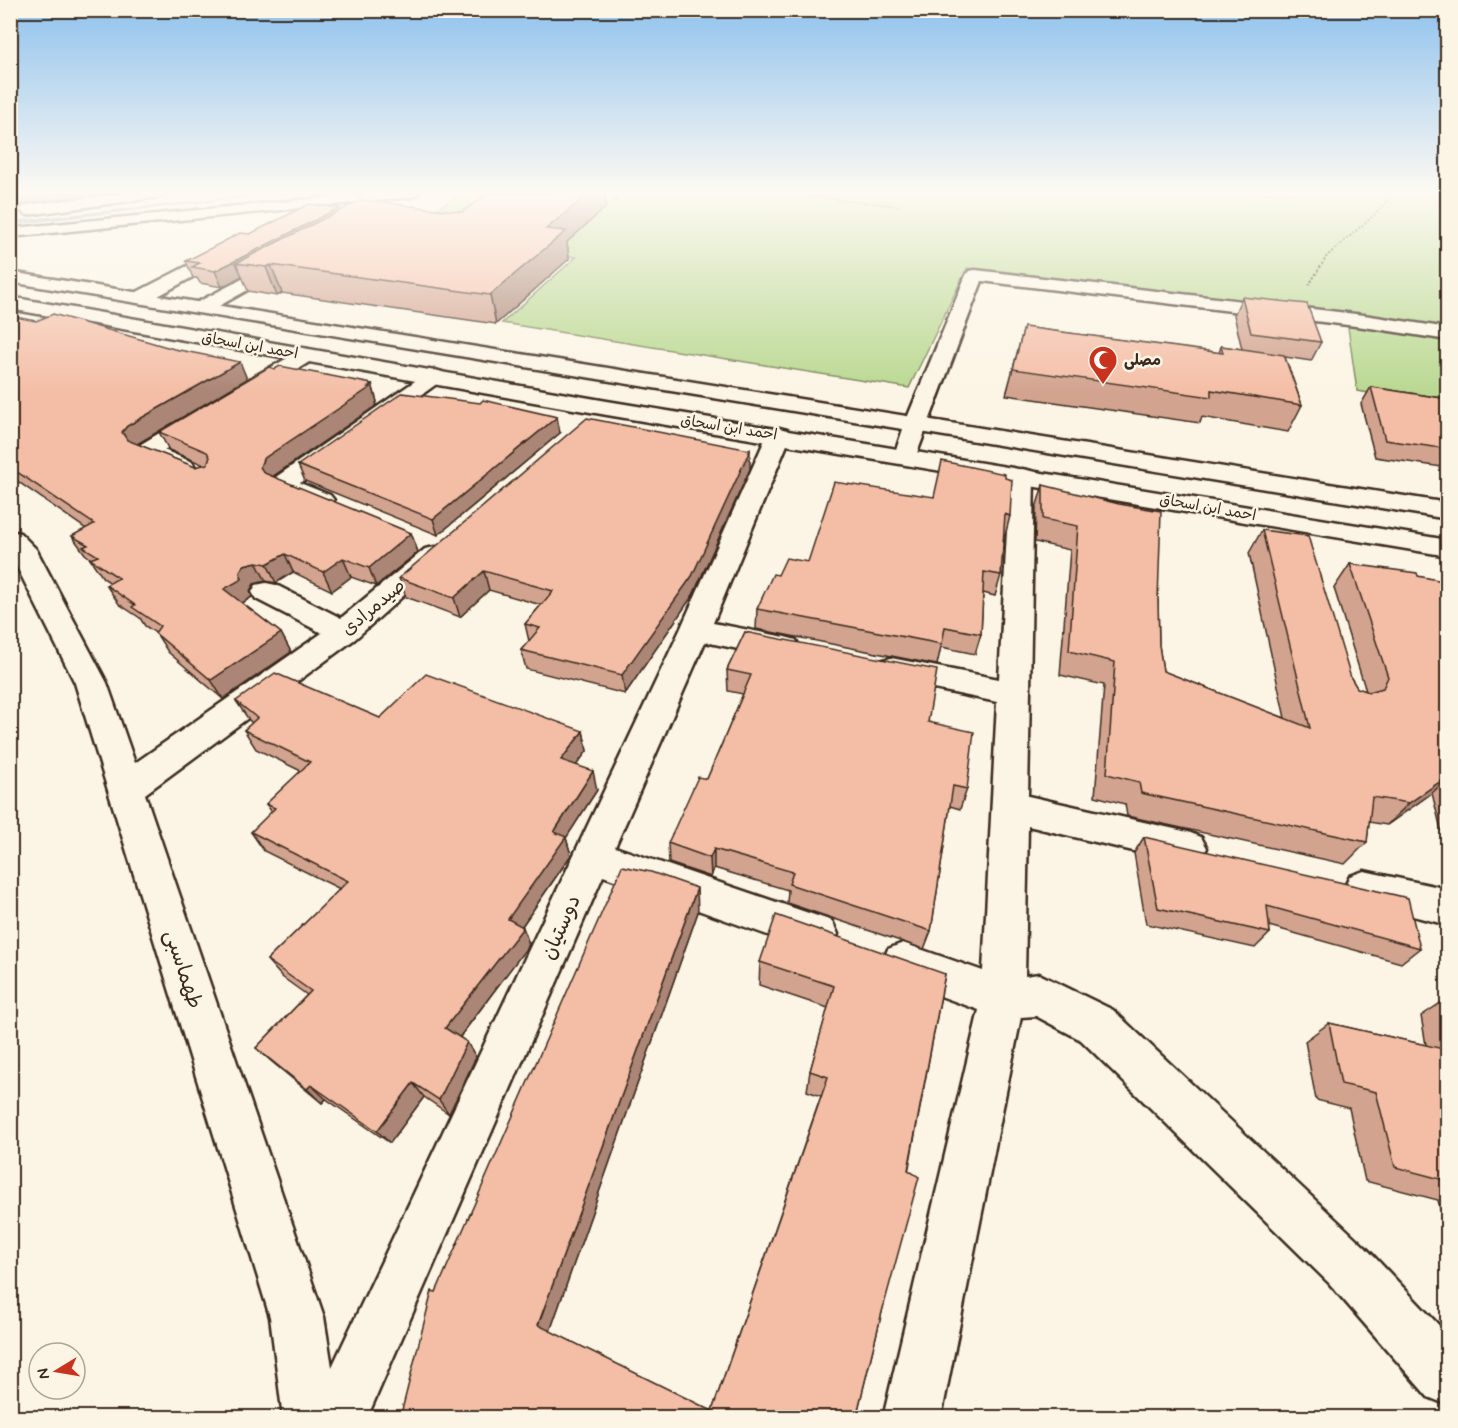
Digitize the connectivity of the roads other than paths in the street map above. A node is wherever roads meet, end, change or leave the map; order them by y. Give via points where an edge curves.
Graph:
1 (209, 260) edge
2 (290, 260) edge
3 (10, 277) edge
4 (142, 297) junction
5 (10, 303) edge
6 (202, 307) junction
7 (1448, 334) edge
8 (307, 355) junction
9 (435, 376) junction
10 (608, 408) junction
11 (916, 423) junction
12 (581, 430) edge
13 (779, 435) junction
14 (906, 456) junction
15 (205, 476) edge
16 (1022, 476) junction
17 (346, 510) edge
18 (1448, 511) edge
19 (1299, 523) junction
20 (10, 539) edge
21 (441, 541) edge
22 (1448, 548) edge
23 (1309, 556) edge
24 (266, 592) dead end
25 (695, 630) junction
26 (344, 632) junction
27 (809, 653) edge
28 (866, 664) edge
29 (1014, 694) junction
30 (125, 789) junction
31 (1010, 807) junction
32 (1217, 855) edge
33 (592, 856) junction
34 (1332, 881) edge
35 (1448, 908) edge
36 (1003, 998) junction
37 (1448, 1377) edge
38 (312, 1418) edge
39 (338, 1418) edge
40 (912, 1418) edge

1 - 4 street
2 - 6 street
3 - 4 street, احمد ابن اسحاق
4 - 6 street, احمد ابن اسحاق
5 - 8 street, احمد ابن اسحاق
6 - 11 street, احمد ابن اسحاق
7 - 11 street via 975,275
8 - 9 street, احمد ابن اسحاق
8 - 15 street via 146,451
9 - 10 street, احمد ابن اسحاق
9 - 17 street via 282,484
10 - 12 street
10 - 13 street, احمد ابن اسحاق
11 - 14 street
11 - 18 street, احمد ابن اسحاق
13 - 14 street, احمد ابن اسحاق
13 - 25 street, دوستیان
14 - 16 street, احمد ابن اسحاق
16 - 19 street, احمد ابن اسحاق
16 - 29 street
19 - 22 street, احمد ابن اسحاق
19 - 23 street
20 - 30 street, طهماسبی via 22,549 91,683
21 - 26 street, صیدمرادی
24 - 26 street
25 - 27 street
25 - 33 street, دوستیان
26 - 30 street, صیدمرادی
28 - 29 street
29 - 31 street
30 - 38 street, طهماسبی via 297,1317
31 - 32 street
31 - 36 street
33 - 36 street
33 - 39 street, دوستیان
34 - 35 street
36 - 37 street via 1039,995 1097,1025 1347,1265
36 - 40 street

